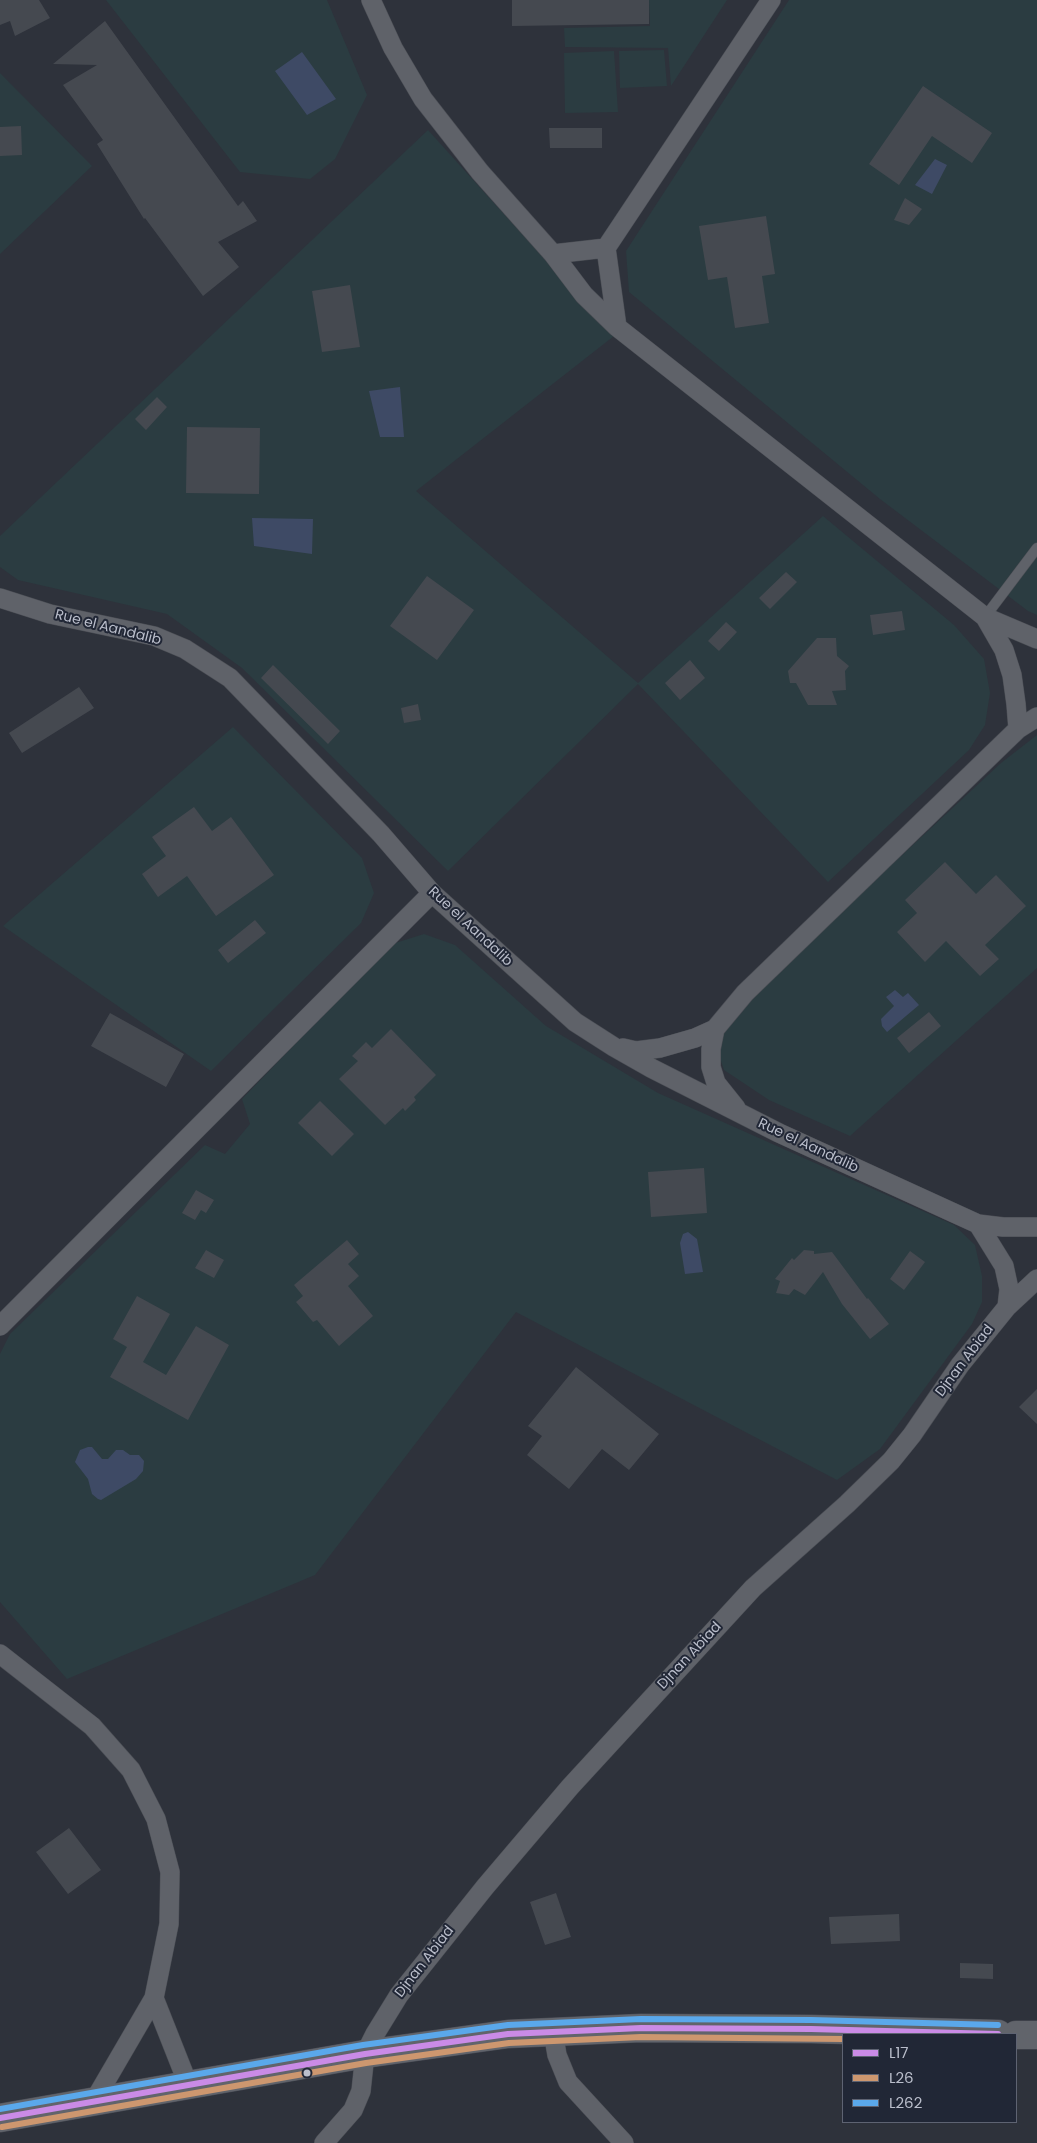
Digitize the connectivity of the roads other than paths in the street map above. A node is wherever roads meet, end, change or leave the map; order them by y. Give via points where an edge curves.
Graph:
1 (371, 0) edge
2 (771, 0) edge
3 (606, 248) junction
4 (553, 254) junction
5 (617, 327) junction
6 (1037, 548) edge
7 (0, 598) edge
8 (985, 617) junction
9 (1037, 639) edge
10 (1037, 717) edge
11 (1018, 729) junction
12 (432, 893) junction
13 (715, 1029) junction
14 (614, 1047) junction
15 (742, 1114) junction
16 (978, 1224) junction
17 (1037, 1227) edge
18 (1037, 1279) edge
19 (1007, 1307) junction
20 (0, 1326) edge
21 (0, 1654) edge
22 (154, 1998) junction
23 (553, 2032) junction
24 (961, 2033) edge
25 (1017, 2035) edge
26 (1037, 2035) edge
27 (365, 2054) junction
28 (188, 2084) junction
29 (94, 2101) junction
30 (0, 2118) edge
31 (324, 2143) edge
32 (624, 2143) edge

1 - 4 street via 422,100
2 - 3 street
3 - 4 street
3 - 5 street
4 - 5 street via 584,295
5 - 8 street
6 - 8 lane
7 - 12 street, Rue el Aandalib via 50,614 154,636 185,649 230,678 381,834
8 - 9 street
8 - 11 street via 1004,650 1012,675
10 - 11 street
11 - 13 street via 746,993
12 - 14 street, Rue el Aandalib via 576,1022
12 - 20 street
13 - 14 street via 660,1048 636,1051
13 - 15 street via 711,1067 716,1084
14 - 15 street, Rue el Aandalib
15 - 16 street, Rue el Aandalib
16 - 17 street, Rue el Aandalib
16 - 19 street via 1004,1266 1009,1289
18 - 19 street, Djnan Abiad
19 - 27 street, Djnan Abiad via 960,1365 891,1461 753,1588 564,1794 399,1994
21 - 22 street via 92,1726 131,1770 156,1819 170,1872 169,1924
22 - 28 street
22 - 29 street
23 - 24 main road via 650,2028
23 - 27 main road via 508,2034
23 - 32 street via 557,2055 568,2082
25 - 26 main road
27 - 28 main road
27 - 31 street via 361,2091 353,2110
28 - 29 main road
29 - 30 main road

